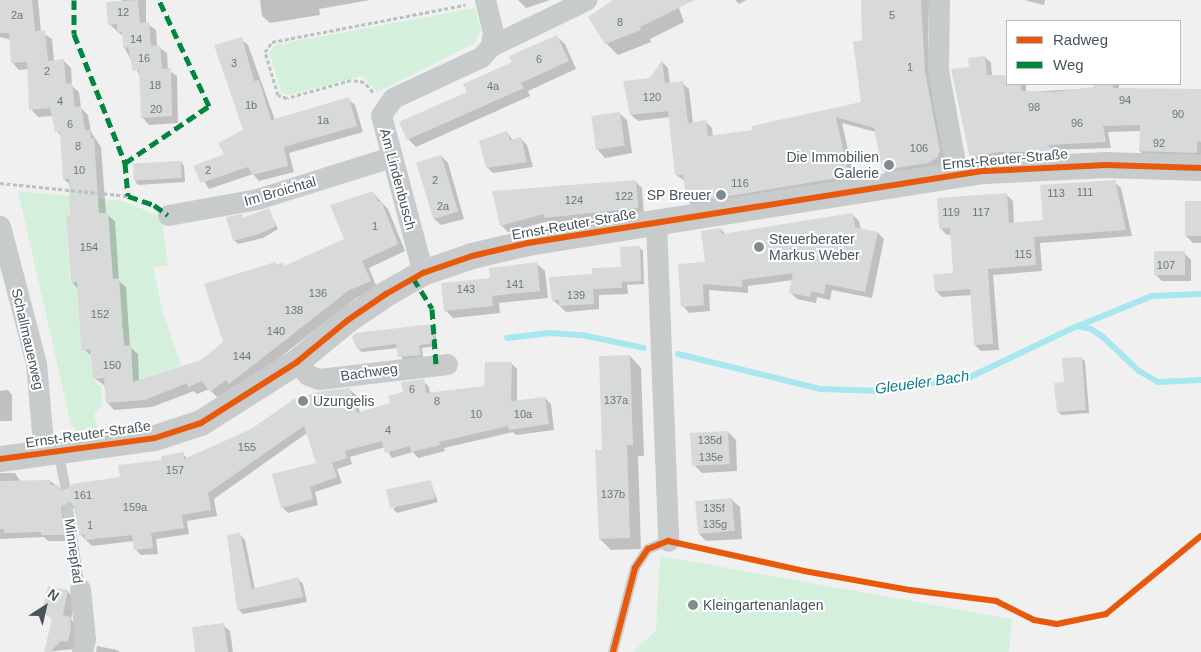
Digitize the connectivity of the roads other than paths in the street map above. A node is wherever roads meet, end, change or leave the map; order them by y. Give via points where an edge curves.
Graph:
1 (485, 0) edge
2 (586, 0) edge
3 (940, 0) edge
4 (491, 46) junction
5 (391, 158) junction
6 (1201, 168) edge
7 (957, 174) junction
8 (168, 216) dead end
9 (656, 222) junction
10 (0, 226) edge
11 (423, 273) junction
12 (297, 362) junction
13 (447, 364) dead end
14 (51, 453) junction
15 (0, 459) edge
16 (65, 484) dead end
17 (68, 509) dead end
18 (668, 541) joint
19 (80, 589) joint
20 (82, 652) edge
21 (613, 652) edge

1 - 4 street via 493,32
2 - 4 street
3 - 7 street via 938,70
4 - 5 street, Am Lindenbusch via 481,57 393,98 385,106 381,115
5 - 8 street, Im Broichtal via 257,199
5 - 11 street, Am Lindenbusch
6 - 7 street, Ernst-Reuter-Straße via 1106,165
7 - 9 street, Ernst-Reuter-Straße
9 - 11 street, Ernst-Reuter-Straße via 528,243
9 - 18 street, Ernst-Reuter-Straße
10 - 14 street, Schallmauerweg via 36,364
11 - 12 street, Ernst-Reuter-Straße via 348,320
12 - 13 street, Bachweg via 308,375 319,379
12 - 14 street, Ernst-Reuter-Straße via 201,423 154,438
14 - 15 street, Ernst-Reuter-Straße
14 - 16 lane
17 - 19 lane, Minnepfad
18 - 21 lane via 648,549 635,568
19 - 20 street, Minnepfad via 85,639

